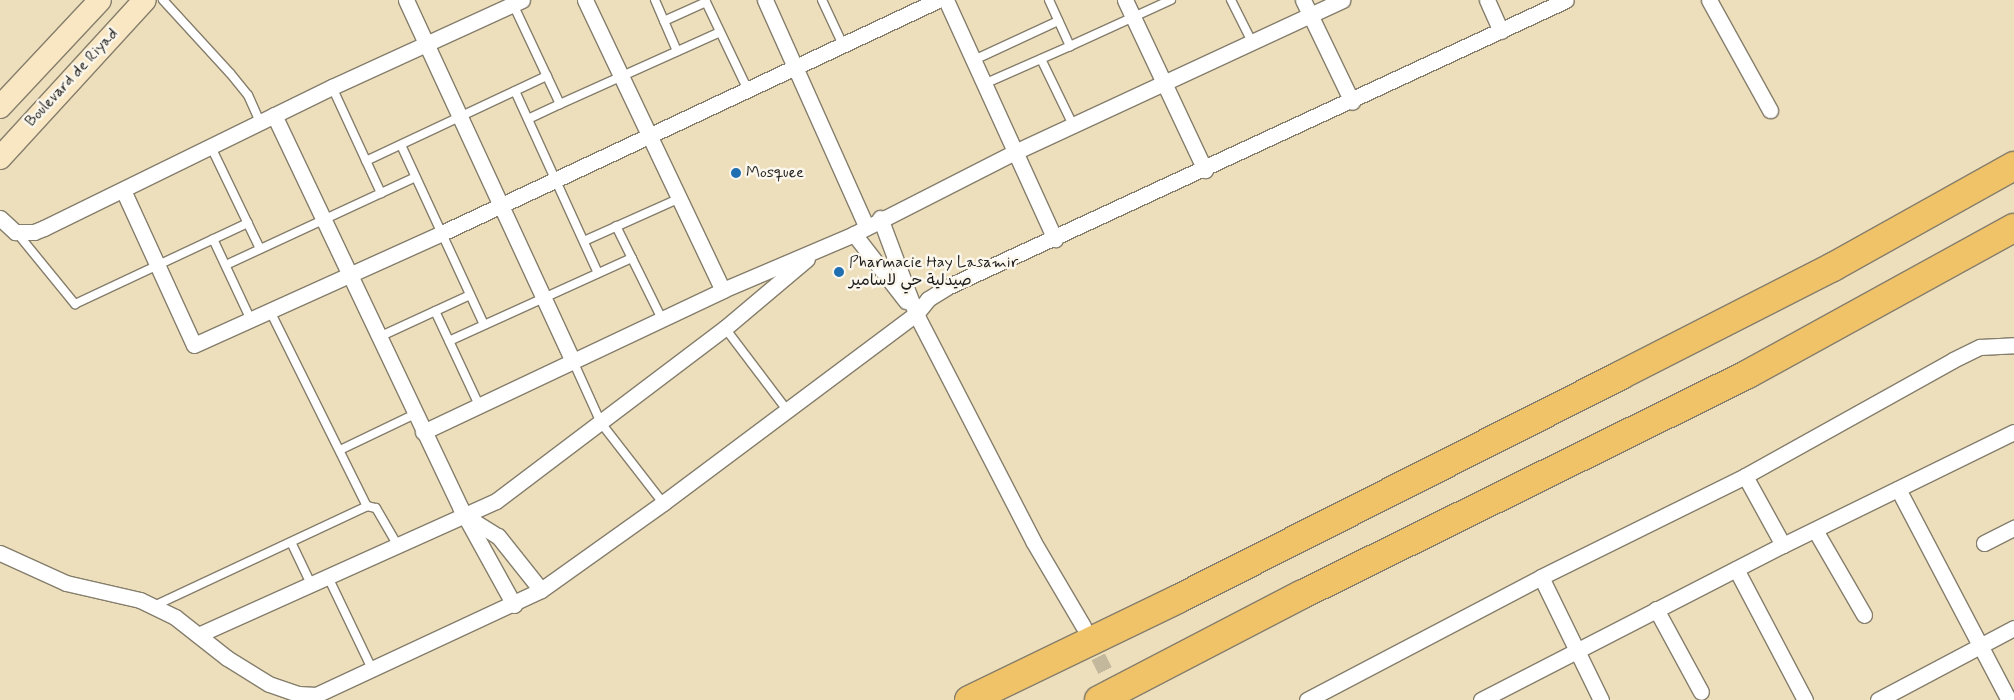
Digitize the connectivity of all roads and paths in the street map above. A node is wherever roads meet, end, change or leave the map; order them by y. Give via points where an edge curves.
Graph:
1 (100, 0) edge
2 (146, 0) edge
3 (163, 0) edge
4 (406, 0) edge
5 (585, 0) edge
6 (655, 0) edge
7 (765, 0) edge
8 (822, 0) edge
9 (938, 0) edge
10 (946, 0) edge
11 (1049, 0) edge
12 (1125, 0) edge
13 (1171, 0) edge
14 (1231, 0) edge
15 (1303, 0) edge
16 (1342, 0) edge
17 (1487, 0) edge
18 (1566, 0) edge
19 (1709, 0) edge
20 (516, 1) edge
21 (1311, 15) junction
22 (1133, 17) junction
23 (1058, 20) junction
24 (664, 21) junction
25 (1501, 31) junction
26 (720, 32) junction
27 (1252, 42) junction
28 (427, 44) junction
29 (843, 45) junction
30 (1070, 46) junction
31 (677, 51) junction
32 (1041, 59) junction
33 (974, 60) junction
34 (797, 67) junction
35 (547, 76) junction
36 (622, 77) junction
37 (1166, 83) junction
38 (984, 84) junction
39 (332, 87) junction
40 (748, 90) junction
41 (515, 91) junction
42 (1352, 102) junction
43 (560, 104) junction
44 (0, 108) edge
45 (1770, 110) dead end
46 (274, 115) junction
47 (461, 117) junction
48 (528, 119) junction
49 (260, 122) junction
50 (1073, 125) junction
51 (650, 135) junction
52 (401, 145) junction
53 (211, 147) junction
54 (1015, 152) junction
55 (0, 158) edge
56 (366, 161) junction
57 (2014, 166) edge
58 (1206, 170) junction
59 (416, 177) junction
60 (555, 179) junction
61 (123, 190) junction
62 (381, 193) junction
63 (680, 198) junction
64 (502, 205) junction
65 (0, 218) edge
66 (880, 218) junction
67 (324, 220) junction
68 (248, 224) junction
69 (616, 226) junction
70 (2014, 228) edge
71 (860, 230) junction
72 (15, 232) junction
73 (442, 233) junction
74 (213, 239) junction
75 (1055, 239) junction
76 (584, 240) junction
77 (260, 249) junction
78 (820, 249) junction
79 (632, 258) junction
80 (226, 265) junction
81 (158, 266) junction
82 (598, 273) junction
83 (350, 276) junction
84 (723, 290) junction
85 (470, 295) junction
86 (544, 298) junction
87 (270, 311) junction
88 (435, 311) junction
89 (916, 314) junction
90 (662, 319) junction
91 (251, 320) junction
92 (484, 326) junction
93 (725, 328) junction
94 (379, 338) junction
95 (449, 342) junction
96 (2014, 345) edge
97 (573, 361) junction
98 (480, 405) junction
99 (786, 410) junction
100 (415, 414) junction
101 (601, 423) junction
102 (423, 432) junction
103 (2014, 432) edge
104 (340, 450) junction
105 (1746, 476) junction
106 (1898, 489) junction
107 (663, 503) junction
108 (367, 506) junction
109 (466, 516) junction
110 (2014, 528) edge
111 (1815, 530) junction
112 (291, 542) junction
113 (1984, 543) dead end
114 (1782, 545) junction
115 (398, 546) junction
116 (0, 553) edge
117 (1736, 570) junction
118 (328, 577) junction
119 (1542, 577) junction
120 (311, 584) junction
121 (542, 590) junction
122 (514, 605) junction
123 (154, 606) junction
124 (1656, 609) junction
125 (1864, 614) dead end
126 (1083, 626) tunnel mouth
127 (2014, 628) edge
128 (198, 635) junction
129 (1979, 646) junction
130 (1577, 649) junction
131 (372, 669) junction
132 (1701, 692) dead end
133 (1486, 699) edge
134 (969, 700) edge
135 (1099, 700) edge
136 (1307, 700) edge
137 (1601, 700) edge
138 (1805, 700) edge
139 (1878, 700) edge
140 (2009, 700) edge

1 - 44 main road, Boulevard de Riyad
2 - 55 main road, Boulevard de Riyad
3 - 49 lane via 248,95
4 - 28 street
5 - 36 street
6 - 24 lane
7 - 34 street
8 - 29 lane
9 - 29 street
10 - 33 street
11 - 23 lane
12 - 22 street
13 - 22 lane
14 - 27 lane
15 - 21 street
16 - 21 street
17 - 25 street
18 - 25 street
19 - 45 street
20 - 28 street
20 - 35 lane
21 - 27 street
21 - 42 street
22 - 30 lane
22 - 37 street
23 - 30 lane
23 - 33 lane
24 - 26 lane via 706,2
24 - 31 lane
25 - 42 street
26 - 31 lane
26 - 40 lane
27 - 37 street
28 - 39 street
28 - 47 street
29 - 34 street
30 - 32 lane
31 - 36 lane
32 - 38 lane
32 - 50 lane
33 - 38 street
34 - 40 street
34 - 71 street
35 - 41 lane
35 - 43 lane
36 - 43 lane
36 - 51 street
37 - 50 street
37 - 58 street
38 - 54 street
39 - 46 street
39 - 56 lane
40 - 51 street
41 - 47 lane
41 - 48 lane
42 - 58 street
43 - 48 lane
46 - 49 street
46 - 67 street
47 - 52 lane
47 - 64 street
48 - 60 lane
49 - 53 street
50 - 54 street
51 - 60 street
51 - 63 street
52 - 56 lane
52 - 59 lane
53 - 61 street
53 - 68 lane
54 - 66 street
54 - 75 street
56 - 62 lane
57 - 134 highway via 1834,267 1178,599
58 - 75 street
59 - 62 lane
59 - 73 lane
60 - 64 street
60 - 76 lane
61 - 72 street via 34,232
61 - 81 street
62 - 67 lane
63 - 69 lane
63 - 84 street
64 - 73 street
64 - 86 street
65 - 72 street
66 - 71 street
66 - 89 street
67 - 77 lane
67 - 83 street
68 - 74 lane
68 - 77 lane
69 - 76 lane
69 - 79 lane
70 - 135 highway via 1748,374 1301,595
71 - 78 street
71 - 89 street
72 - 81 lane via 75,304
73 - 83 street
73 - 85 lane
74 - 80 lane
74 - 81 lane
75 - 89 street via 947,287 928,299
76 - 82 lane
77 - 80 lane
78 - 84 street
78 - 93 street
79 - 82 lane
79 - 90 lane
80 - 91 lane
81 - 91 street via 194,345
82 - 86 lane
83 - 87 street
83 - 94 street
84 - 90 street
85 - 88 lane
85 - 92 lane
86 - 92 lane
86 - 97 street
87 - 91 street
87 - 104 lane
88 - 94 lane
88 - 95 lane
89 - 99 street
89 - 126 street via 1033,541
90 - 97 street
92 - 95 lane
93 - 99 lane
93 - 101 street
94 - 100 street
95 - 98 lane
96 - 105 street via 1980,347 1953,360
97 - 98 street
97 - 101 lane
98 - 102 street
99 - 107 street
100 - 102 street
100 - 104 lane
101 - 107 lane
101 - 109 street via 496,501
102 - 109 street
103 - 106 street
104 - 108 lane
105 - 114 street
105 - 119 street
106 - 111 street
106 - 129 street
107 - 121 street
108 - 112 lane
108 - 115 lane via 376,508
109 - 115 street
109 - 121 street via 498,536
109 - 122 street
110 - 113 street
111 - 114 street
111 - 125 street
112 - 120 lane
112 - 123 lane
114 - 117 street
115 - 118 street
116 - 123 street via 66,583 125,595
117 - 124 street
117 - 138 street
118 - 120 street
118 - 131 lane
119 - 130 street
119 - 136 street
120 - 128 street
121 - 122 street
122 - 131 street
123 - 128 street
124 - 130 street
124 - 132 street
127 - 129 street
128 - 131 street via 249,672 298,694 316,695
129 - 139 street
129 - 140 street
130 - 133 street
130 - 137 street

